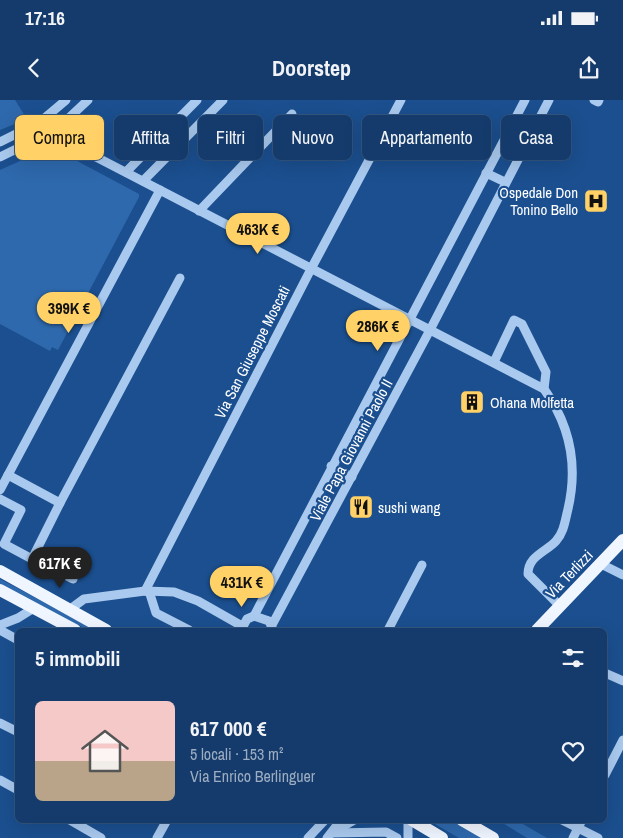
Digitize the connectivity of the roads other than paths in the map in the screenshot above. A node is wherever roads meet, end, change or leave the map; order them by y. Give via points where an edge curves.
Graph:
1 (66, 100) edge
2 (88, 100) edge
3 (197, 100) edge
4 (223, 100) edge
5 (401, 100) edge
6 (525, 100) edge
7 (549, 100) edge
8 (594, 100) edge
9 (599, 100) edge
10 (292, 114) dead end
11 (48, 115) edge
12 (71, 115) edge
13 (15, 134) edge
14 (0, 142) edge
15 (15, 150) edge
16 (0, 157) edge
17 (103, 160) edge
18 (126, 172) junction
19 (486, 172) junction
20 (143, 181) junction
21 (505, 182) junction
22 (160, 190) junction
23 (199, 211) junction
24 (310, 269) junction
25 (180, 278) dead end
26 (409, 319) junction
27 (430, 330) junction
28 (494, 362) junction
29 (544, 389) junction
30 (331, 466) junction
31 (8, 474) junction
32 (352, 477) junction
33 (0, 490) edge
34 (0, 500) edge
35 (60, 503) junction
36 (623, 540) edge
37 (32, 559) junction
38 (601, 564) junction
39 (422, 565) dead end
40 (0, 571) edge
41 (623, 574) edge
42 (73, 579) dead end
43 (0, 590) edge
44 (147, 591) junction
45 (560, 606) junction
46 (34, 608) junction
47 (69, 610) junction
48 (254, 616) junction
49 (0, 625) edge
50 (72, 628) edge
51 (102, 628) edge
52 (185, 628) edge
53 (242, 628) edge
54 (272, 628) edge
55 (389, 628) edge
56 (539, 628) edge
57 (0, 630) edge
58 (15, 638) edge
59 (607, 673) edge
60 (623, 681) edge
61 (0, 722) edge
62 (15, 730) edge
63 (623, 740) edge
64 (619, 759) edge
65 (607, 773) edge
66 (0, 780) edge
67 (15, 788) edge
68 (75, 823) edge
69 (165, 823) edge
70 (322, 823) edge
71 (339, 823) edge
72 (349, 823) edge
73 (408, 823) edge
74 (417, 823) edge
75 (468, 823) edge
76 (580, 824) edge
77 (330, 835) edge
78 (101, 838) edge
79 (157, 838) edge
80 (308, 838) edge
81 (397, 838) edge
82 (408, 838) edge
83 (442, 838) edge
84 (493, 838) edge
85 (573, 838) edge
86 (598, 838) edge

1 - 11 street
2 - 12 street
3 - 18 street
4 - 20 street
5 - 24 street, Via San Giuseppe Moscati
6 - 19 street, Viale Papa Giovanni Paolo II
7 - 21 street, Viale Papa Giovanni Paolo II
8 - 9 street
10 - 23 street
13 - 14 street
15 - 16 street
17 - 18 street
18 - 20 street
19 - 21 street
19 - 26 street, Viale Papa Giovanni Paolo II
20 - 22 street
21 - 27 street, Viale Papa Giovanni Paolo II
22 - 23 street
22 - 31 street
23 - 24 street
24 - 26 street
24 - 44 street, Via San Giuseppe Moscati
25 - 35 street
26 - 27 street
26 - 30 street, Viale Papa Giovanni Paolo II
27 - 28 street
27 - 32 street, Viale Papa Giovanni Paolo II
28 - 29 street
28 - 29 street via 514,320 522,324 546,372
29 - 45 street via 555,405 567,437 573,462 573,485 563,532 556,542 534,558 528,566 528,574
30 - 32 street
30 - 48 street, Viale Papa Giovanni Paolo II
31 - 33 street
31 - 35 street
32 - 54 street, Viale Papa Giovanni Paolo II
34 - 37 street via 21,510 4,544
35 - 37 street
36 - 38 main road, Via Terlizzi
37 - 42 street
38 - 41 street
38 - 45 main road, Via Terlizzi
39 - 55 street
40 - 47 main road
43 - 46 main road
44 - 47 street via 84,599
44 - 52 street via 156,613
44 - 53 street via 174,592
45 - 56 main road, Via Terlizzi
46 - 49 street
46 - 50 main road
47 - 51 main road
48 - 53 street via 247,619
48 - 54 street via 265,618
57 - 58 street
59 - 60 street
61 - 62 street
63 - 64 street
64 - 65 street
66 - 67 street
68 - 78 street
69 - 79 street
70 - 80 street
71 - 77 street
72 - 77 street
73 - 82 street
74 - 83 main road
75 - 84 main road
76 - 85 street
76 - 86 street
77 - 81 street via 386,832

